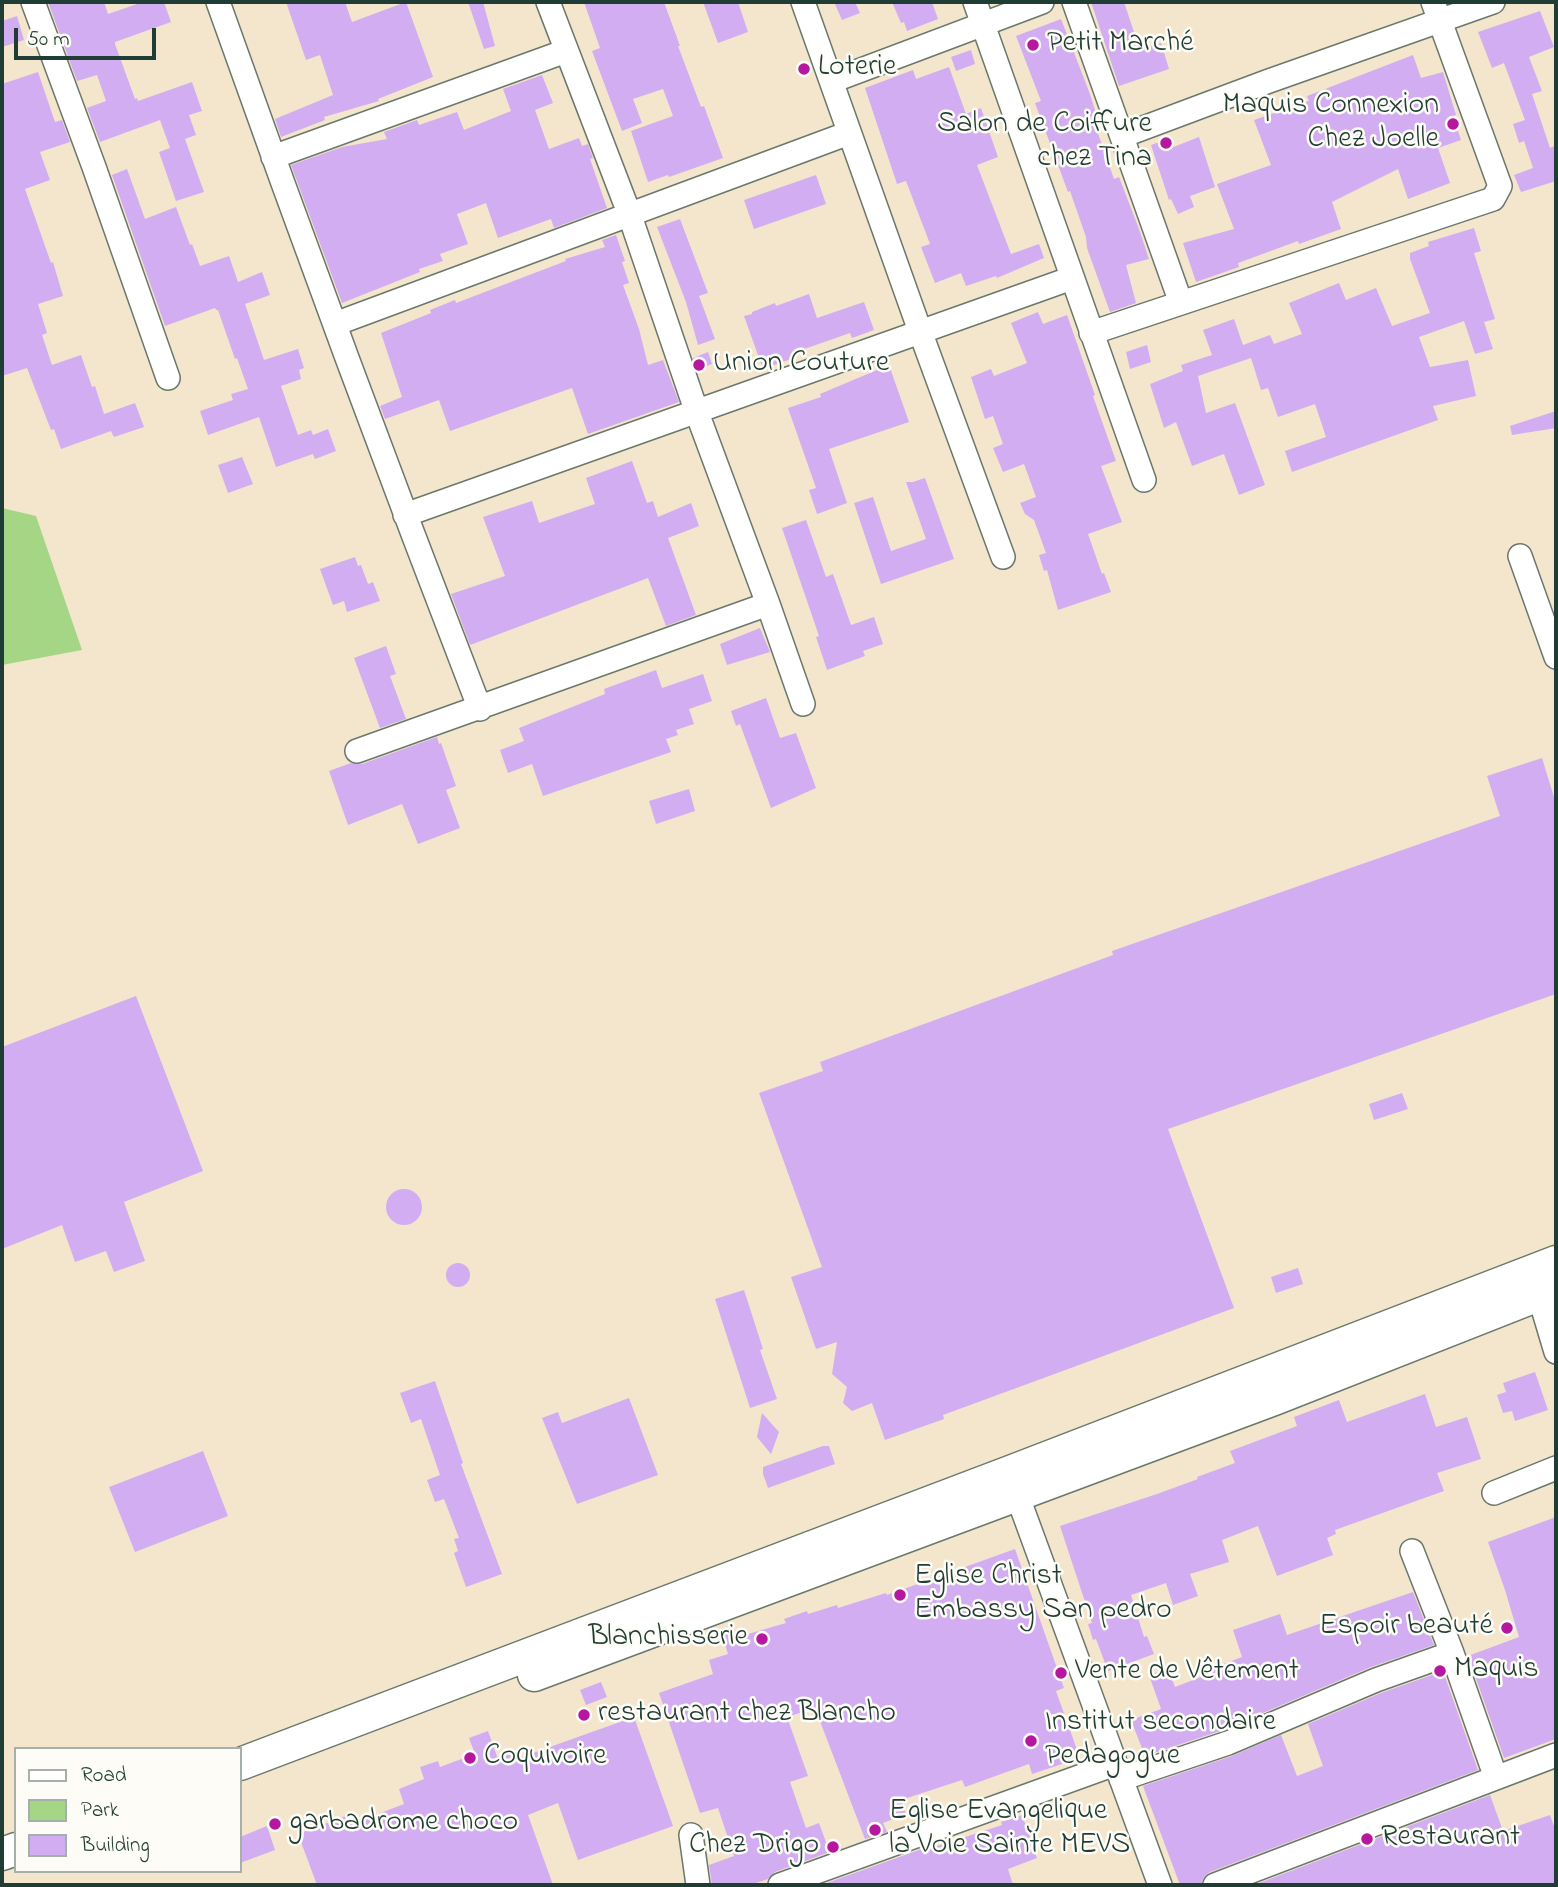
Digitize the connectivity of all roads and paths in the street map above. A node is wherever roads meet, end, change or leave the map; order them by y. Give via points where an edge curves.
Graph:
1 (33, 2) edge
2 (218, 2) edge
3 (548, 2) edge
4 (803, 2) edge
5 (975, 2) edge
6 (1042, 2) edge
7 (1074, 2) edge
8 (1493, 2) edge
9 (1437, 12) edge
10 (983, 24) junction
11 (566, 51) junction
12 (832, 81) junction
13 (849, 133) junction
14 (1122, 136) junction
15 (273, 157) junction
16 (629, 213) junction
17 (1072, 278) junction
18 (1181, 303) junction
19 (335, 324) junction
20 (920, 331) junction
21 (1091, 333) junction
22 (167, 378) dead end
23 (696, 410) junction
24 (1144, 480) dead end
25 (405, 515) junction
26 (1520, 556) dead end
27 (1003, 557) dead end
28 (768, 604) junction
29 (1556, 657) edge
30 (803, 704) dead end
31 (480, 709) junction
32 (357, 751) dead end
33 (1556, 1262) edge
34 (1548, 1292) edge
35 (1556, 1353) edge
36 (1556, 1468) edge
37 (1013, 1483) junction
38 (1494, 1493) dead end
39 (1412, 1551) dead end
40 (1452, 1653) junction
41 (1556, 1755) edge
42 (242, 1763) edge
43 (1118, 1772) junction
44 (1496, 1778) junction
45 (242, 1782) edge
46 (691, 1835) dead end
47 (698, 1885) edge
48 (780, 1885) edge
49 (1160, 1885) edge
50 (1215, 1885) edge

1 - 22 street
2 - 15 street
3 - 11 street
4 - 12 street
5 - 10 street
6 - 10 street
7 - 14 street
8 - 9 street
9 - 14 street via 1282,77
9 - 18 street via 1500,186 1493,199
10 - 12 street
10 - 17 street
11 - 15 street
11 - 16 street
12 - 13 street
13 - 16 street
13 - 20 street
14 - 18 street
15 - 19 street
16 - 19 street
16 - 23 street
17 - 20 street
17 - 21 street
18 - 21 street
19 - 25 street
20 - 23 street
20 - 27 street
21 - 24 street
23 - 25 street
23 - 28 street
25 - 31 street
26 - 29 street
28 - 30 street
28 - 31 street
31 - 32 street
33 - 37 main road
34 - 35 street
34 - 37 main road via 1274,1399
36 - 38 street
37 - 42 main road
37 - 43 street
37 - 45 main road via 664,1628
39 - 40 street
40 - 43 street via 1228,1743
40 - 44 street
41 - 44 street
43 - 48 street
43 - 49 street
44 - 50 street
46 - 47 street

